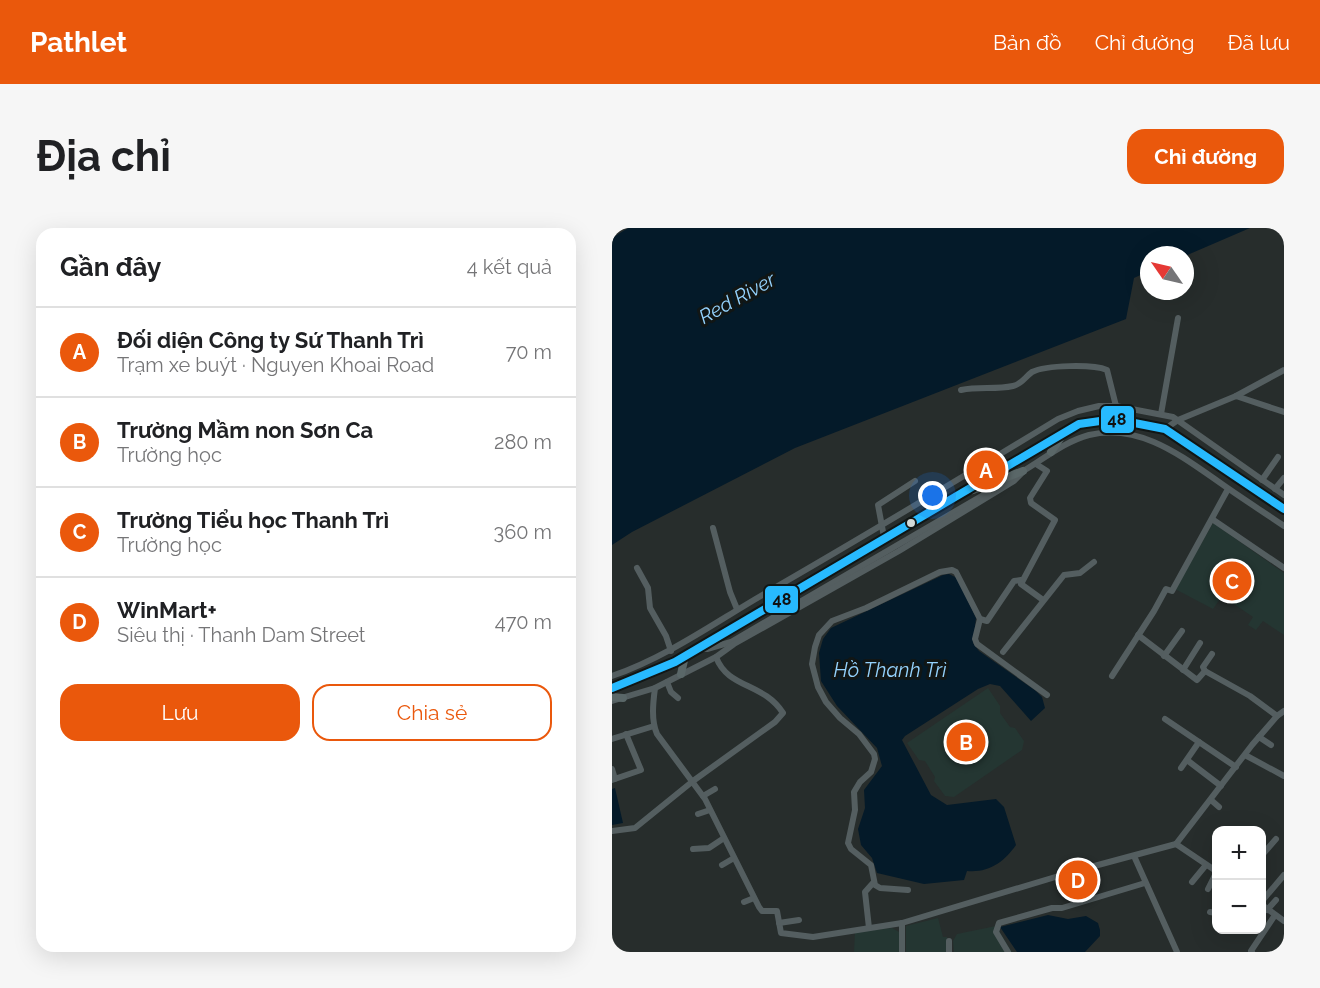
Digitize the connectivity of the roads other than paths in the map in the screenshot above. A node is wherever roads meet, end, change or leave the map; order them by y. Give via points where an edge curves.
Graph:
1 (1178, 318) dead end
2 (1284, 370) edge
3 (961, 390) dead end
4 (1236, 396) junction
5 (1116, 406) junction
6 (1284, 412) edge
7 (1161, 414) junction
8 (1114, 419) junction
9 (1178, 420) junction
10 (1165, 429) junction
11 (1066, 430) junction
12 (1051, 453) junction
13 (1278, 457) dead end
14 (1036, 464) junction
15 (1023, 471) junction
16 (1284, 477) edge
17 (1262, 480) junction
18 (915, 481) dead end
19 (1228, 489) junction
20 (1275, 489) junction
21 (1284, 495) edge
22 (954, 496) junction
23 (1284, 509) edge
24 (1212, 519) junction
25 (881, 526) junction
26 (1284, 526) edge
27 (713, 528) dead end
28 (884, 537) junction
29 (1094, 562) dead end
30 (637, 568) dead end
31 (1284, 568) edge
32 (1021, 580) junction
33 (1043, 600) junction
34 (737, 609) junction
35 (980, 619) junction
36 (1182, 631) dead end
37 (1138, 635) junction
38 (732, 643) junction
39 (1200, 643) dead end
40 (697, 648) junction
41 (671, 651) junction
42 (1004, 652) dead end
43 (1212, 654) dead end
44 (685, 656) junction
45 (1164, 656) junction
46 (716, 657) junction
47 (1183, 670) junction
48 (1205, 671) junction
49 (681, 674) junction
50 (612, 675) edge
51 (1112, 676) dead end
52 (667, 682) junction
53 (612, 688) edge
54 (655, 688) junction
55 (1047, 695) dead end
56 (623, 698) joint
57 (678, 698) dead end
58 (612, 699) edge
59 (1284, 711) edge
60 (1277, 716) junction
61 (1165, 719) dead end
62 (654, 726) junction
63 (626, 734) junction
64 (1259, 737) junction
65 (612, 740) edge
66 (1199, 742) junction
67 (1271, 745) dead end
68 (1245, 754) junction
69 (1187, 760) junction
70 (1236, 767) junction
71 (1181, 768) dead end
72 (612, 769) edge
73 (1284, 776) edge
74 (614, 780) edge
75 (693, 780) junction
76 (1221, 786) junction
77 (715, 789) dead end
78 (703, 796) junction
79 (1211, 800) junction
80 (1219, 807) dead end
81 (710, 810) junction
82 (698, 814) dead end
83 (612, 831) edge
84 (724, 837) junction
85 (1276, 839) dead end
86 (1176, 844) junction
87 (693, 849) dead end
88 (1266, 850) edge
89 (1134, 856) junction
90 (735, 858) junction
91 (722, 865) dead end
92 (1206, 865) junction
93 (1212, 869) edge
94 (1284, 875) edge
95 (1212, 880) edge
96 (1192, 882) dead end
97 (873, 883) junction
98 (1145, 883) junction
99 (1208, 889) dead end
100 (908, 890) dead end
101 (754, 898) junction
102 (1276, 900) dead end
103 (744, 902) dead end
104 (1266, 903) edge
105 (1266, 905) edge
106 (1266, 907) edge
107 (1281, 917) edge
108 (799, 920) dead end
109 (779, 923) junction
110 (902, 923) junction
111 (869, 928) junction
112 (949, 940) dead end
113 (903, 952) edge
114 (949, 952) edge
115 (1008, 952) edge
116 (1177, 952) edge
117 (1252, 952) edge

1 - 7 street
2 - 4 street
3 - 5 street via 1013,386 1035,371 1047,369 1101,367 1107,370
4 - 6 street
4 - 9 street
5 - 7 street
5 - 8 street
5 - 25 street via 1099,406 1058,419
7 - 9 street
8 - 10 main road
8 - 11 main road
9 - 10 street
9 - 17 street
10 - 23 main road
11 - 12 main road
11 - 22 main road
12 - 14 street
12 - 19 street via 1090,435 1131,434 1175,452
13 - 17 street
14 - 15 street
14 - 32 street via 1047,471 1030,498 1031,503 1055,520
15 - 22 main road
15 - 38 street via 1014,481 955,518
16 - 20 street
17 - 20 street
18 - 25 street via 878,505
19 - 24 street
19 - 26 street
20 - 21 street
22 - 28 main road
24 - 31 street
24 - 37 street via 1172,591 1166,589
25 - 28 street
25 - 34 street
27 - 34 street
28 - 40 main road
29 - 33 street via 1080,573 1064,575
30 - 41 street via 648,588 650,608
32 - 33 street via 1023,586
32 - 35 street via 1014,581 987,621
33 - 42 street
34 - 41 street
35 - 55 street via 977,644
35 - 97 street via 956,572 947,570 832,621 819,635 812,664 818,687 833,710 874,754 871,772 854,792 855,810 848,843 872,865
36 - 45 street
37 - 45 street
37 - 51 street
38 - 40 street
38 - 46 street
39 - 47 street
40 - 44 main road
41 - 50 street
43 - 48 street via 1203,667
44 - 49 main road
44 - 53 main road
45 - 47 street
46 - 49 street
46 - 75 street via 728,676 766,694 783,713 776,722
47 - 48 street via 1197,680
48 - 60 street
49 - 52 street
52 - 54 street
52 - 57 street
54 - 56 street
54 - 62 street
56 - 58 main road
59 - 60 street
60 - 64 street
61 - 66 street
62 - 63 street
62 - 75 street via 666,748
63 - 65 street
63 - 74 street via 641,770
64 - 67 street
64 - 68 street
66 - 69 street
66 - 70 street
68 - 70 street
68 - 73 street
69 - 71 street
69 - 76 street
70 - 76 street
72 - 74 street
75 - 78 street
75 - 83 street via 635,828
76 - 79 street
77 - 78 street
78 - 81 street
79 - 80 street
79 - 86 street
81 - 82 street
81 - 84 street
84 - 87 street via 709,848
84 - 90 street
85 - 88 street
86 - 89 street
86 - 92 street
89 - 98 street
89 - 110 street
90 - 91 street
90 - 101 street
92 - 93 street
92 - 96 street
94 - 104 street
95 - 99 street
97 - 100 street via 880,888
97 - 111 street via 865,892
98 - 115 street via 999,923 996,932
98 - 116 street
101 - 103 street
101 - 109 street via 762,911 777,911
102 - 105 street
106 - 107 street
107 - 117 street
108 - 109 street
109 - 111 street via 781,933 813,936
110 - 111 street
110 - 113 street
112 - 114 street

